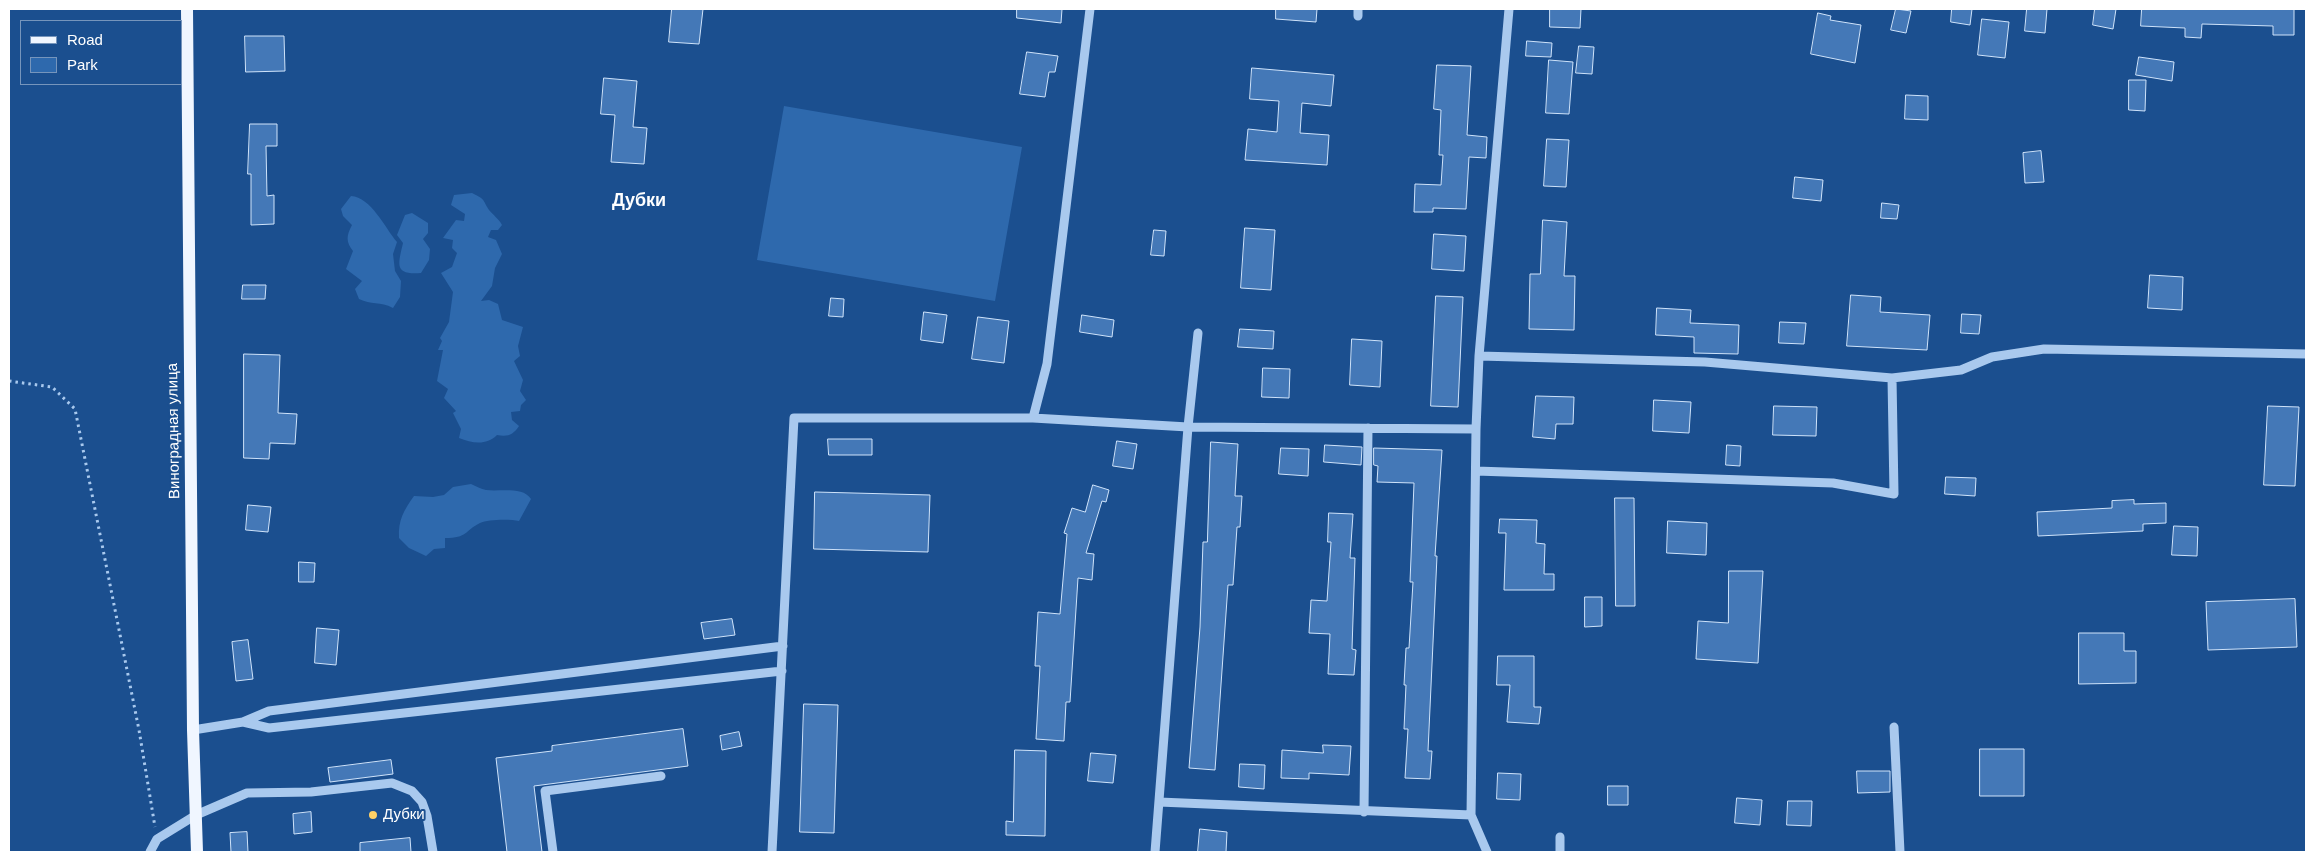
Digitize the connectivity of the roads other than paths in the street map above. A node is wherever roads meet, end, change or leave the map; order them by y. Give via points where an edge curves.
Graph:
1 (187, 9) edge
2 (1090, 9) edge
3 (1509, 9) edge
4 (1198, 333) dead end
5 (2306, 354) edge
6 (1479, 356) junction
7 (1892, 378) junction
8 (1033, 418) junction
9 (1188, 427) junction
10 (1368, 428) junction
11 (1476, 429) junction
12 (1476, 470) junction
13 (783, 646) junction
14 (782, 671) junction
15 (243, 722) junction
16 (1894, 727) dead end
17 (193, 730) junction
18 (661, 776) dead end
19 (1159, 802) junction
20 (1364, 812) junction
21 (196, 815) junction
22 (1471, 815) junction
23 (1560, 837) dead end
24 (150, 852) edge
25 (197, 852) edge
26 (432, 852) edge
27 (553, 852) edge
28 (772, 852) edge
29 (1155, 852) edge
30 (1487, 852) edge
31 (1560, 852) edge
32 (1900, 852) edge

1 - 17 main road, Виноградная улица
2 - 8 street via 1047,364
3 - 6 street
4 - 9 street
5 - 7 street via 2044,349 1992,357 1960,370
6 - 7 street via 1706,362
6 - 11 street
7 - 12 street via 1894,494 1833,483
8 - 9 street
8 - 13 street via 794,418
9 - 10 street
9 - 19 street
10 - 11 street
10 - 20 street
11 - 12 street
12 - 22 street
13 - 14 street
13 - 15 street via 269,711
14 - 15 street via 269,728
14 - 28 street
15 - 17 street
16 - 32 street
17 - 21 main road, Виноградная улица
18 - 27 street via 545,791
19 - 20 street
19 - 29 street
20 - 22 street
21 - 24 street via 157,839
21 - 25 main road, Виноградная улица
21 - 26 street via 247,793 311,792 392,783 412,790 422,802
22 - 30 street
23 - 31 street

